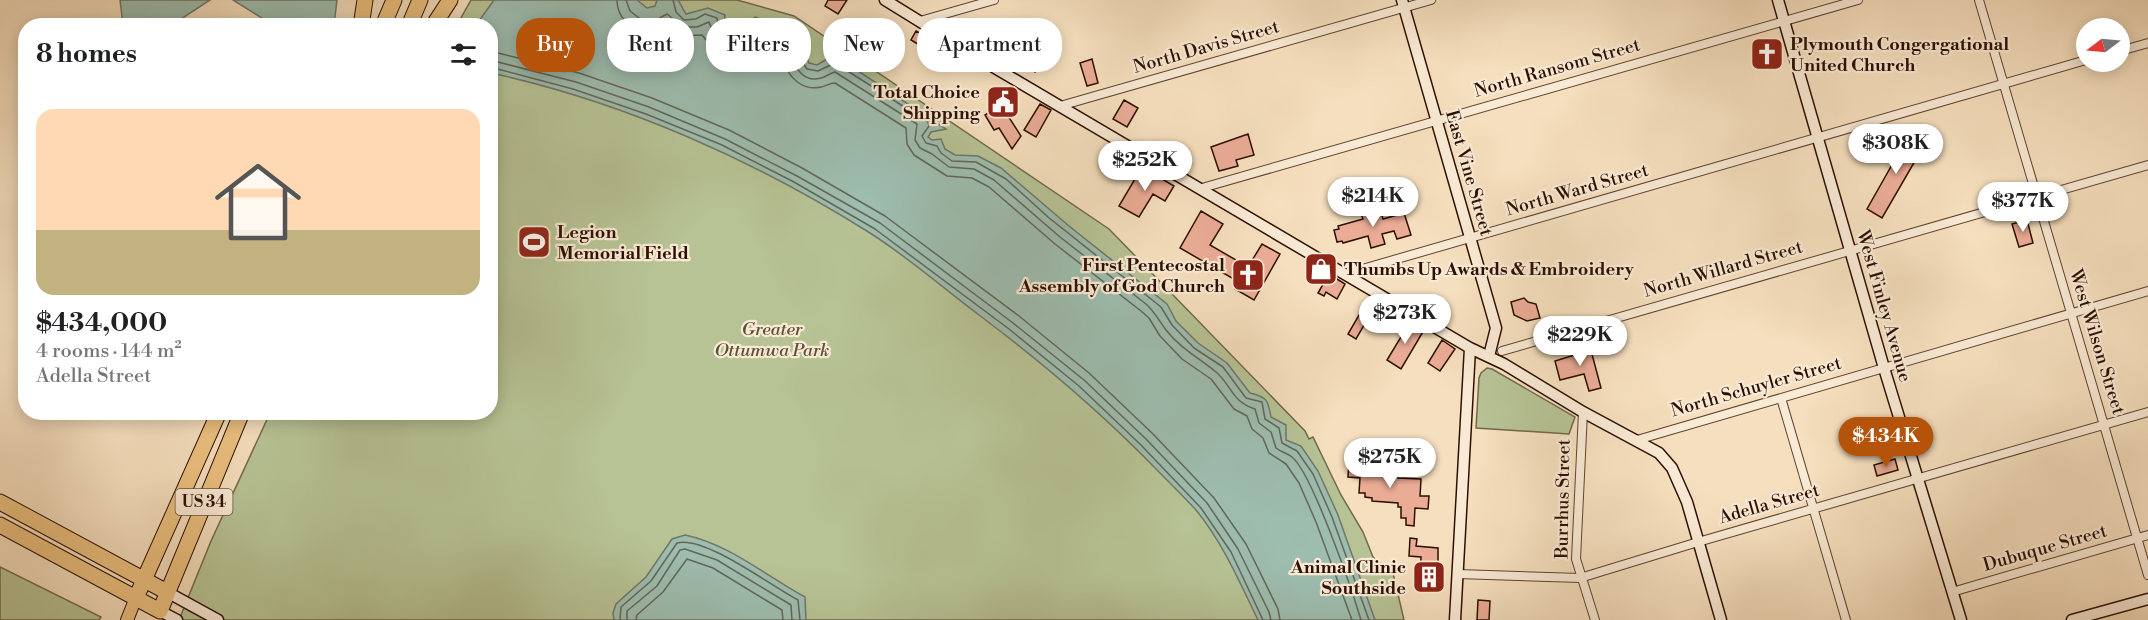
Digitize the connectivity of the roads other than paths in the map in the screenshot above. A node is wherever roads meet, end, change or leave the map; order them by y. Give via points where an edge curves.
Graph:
1 (365, 0) edge
2 (394, 0) edge
3 (420, 0) edge
4 (450, 0) edge
5 (885, 0) edge
6 (1431, 0) edge
7 (1779, 0) edge
8 (1858, 0) edge
9 (1978, 0) edge
10 (988, 1) edge
11 (1403, 4) edge
12 (362, 18) edge
13 (386, 18) edge
14 (412, 18) edge
15 (438, 18) edge
16 (931, 18) edge
17 (917, 19) edge
18 (1784, 21) junction
19 (2148, 43) edge
20 (2130, 48) edge
21 (2076, 63) edge
22 (1004, 72) edge
23 (2003, 85) junction
24 (1060, 106) junction
25 (1436, 120) junction
26 (1818, 138) junction
27 (2148, 165) edge
28 (1202, 188) junction
29 (2036, 196) junction
30 (1470, 238) junction
31 (1850, 249) junction
32 (1345, 274) junction
33 (2148, 291) edge
34 (2071, 313) junction
35 (1470, 348) junction
36 (1502, 351) dead end
37 (1489, 356) junction
38 (1884, 368) junction
39 (1781, 398) junction
40 (1583, 412) junction
41 (2148, 412) edge
42 (215, 420) edge
43 (239, 420) edge
44 (2105, 425) junction
45 (1637, 440) junction
46 (1918, 479) junction
47 (0, 502) edge
48 (1813, 509) junction
49 (0, 525) edge
50 (2148, 535) edge
51 (2137, 539) junction
52 (1698, 542) junction
53 (1458, 574) junction
54 (2148, 575) edge
55 (1580, 578) junction
56 (145, 579) junction
57 (167, 592) junction
58 (1952, 592) junction
59 (2148, 598) edge
60 (135, 600) junction
61 (158, 616) edge
62 (127, 620) edge
63 (177, 620) edge
64 (218, 620) edge
65 (1455, 620) edge
66 (1595, 620) edge
67 (1721, 620) edge
68 (1846, 620) edge
69 (1961, 620) edge
70 (2072, 620) edge

1 - 12 highway
2 - 13 highway
3 - 14 highway
4 - 15 highway
5 - 17 main road
6 - 11 street, North Davis Street
7 - 18 main road, West Finley Avenue
8 - 18 street, North Ransom Street
9 - 23 street, West Wilson Street
10 - 16 street
11 - 24 street, North Davis Street
11 - 25 main road, East Vine Street
18 - 25 street, North Ransom Street
18 - 26 main road, West Finley Avenue
19 - 20 street
21 - 23 street, North Ward Street
22 - 24 main road
23 - 26 street, North Ward Street
23 - 29 street, West Wilson Street
24 - 28 main road
25 - 28 street, North Ransom Street
25 - 30 main road, East Vine Street
26 - 30 street, North Ward Street
26 - 31 main road, West Finley Avenue
27 - 29 street, North Willard Street
28 - 32 main road
29 - 31 street, North Willard Street
29 - 34 street, West Wilson Street
30 - 32 street, North Ward Street
30 - 37 main road, East Vine Street via 1496,328
31 - 36 street, North Willard Street
31 - 38 main road, West Finley Avenue
32 - 35 main road
33 - 34 street, North Schuyler Street
34 - 38 street, North Schuyler Street
34 - 44 street, West Wilson Street
35 - 37 main road
35 - 53 main road
37 - 40 main road
38 - 39 street, North Schuyler Street
38 - 46 main road, West Finley Avenue
39 - 45 street, North Schuyler Street
39 - 48 street
40 - 45 main road
40 - 55 street, Burrhus Street via 1576,539
41 - 44 street, Adella Street
42 - 56 highway, US 34
43 - 57 highway, US 34
44 - 46 street, Adella Street
44 - 51 street, West Wilson Street
45 - 52 main road via 1659,453 1672,468
46 - 48 street, Adella Street
46 - 58 main road, West Finley Avenue
47 - 56 highway
48 - 52 street, Adella Street
48 - 68 street
49 - 60 highway
50 - 51 street, Dubuque Street
51 - 54 street, West Wilson Street
51 - 58 street, Dubuque Street
52 - 55 street, Adella Street
52 - 67 main road
53 - 55 street, Adella Street
53 - 65 main road
55 - 66 street, Burrhus Street
56 - 57 highway
56 - 60 highway, US 34
57 - 61 highway, US 34
57 - 64 main road
58 - 69 main road, West Finley Avenue
59 - 70 main road
60 - 61 highway
60 - 62 main road, US 34
61 - 63 main road

